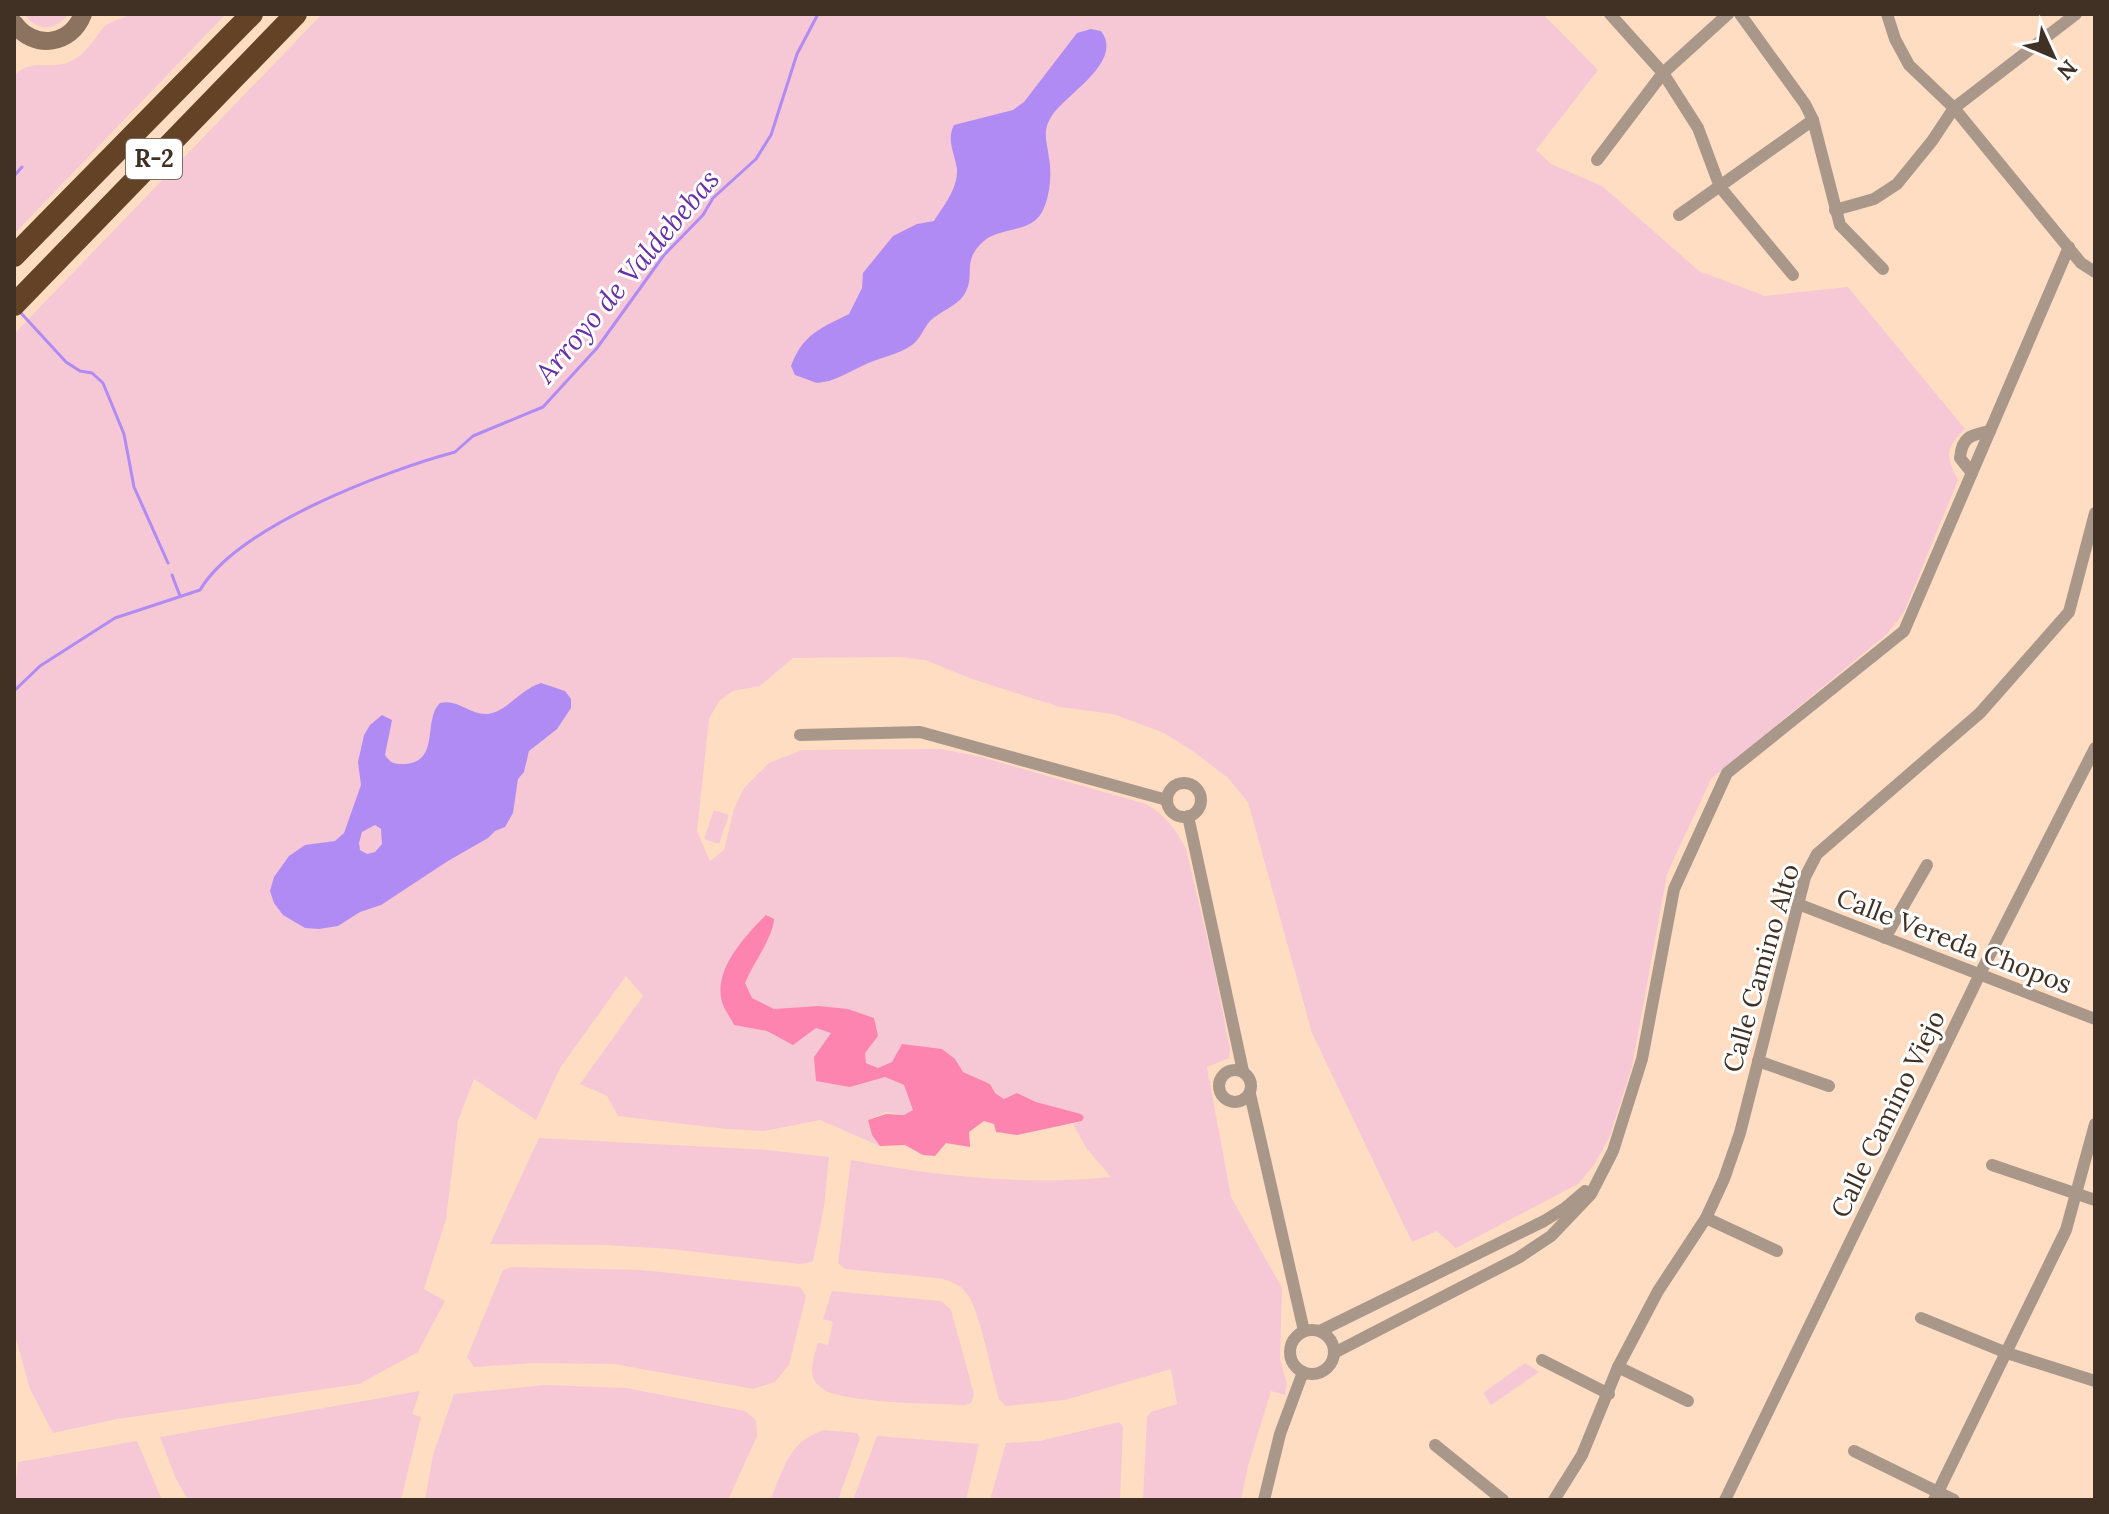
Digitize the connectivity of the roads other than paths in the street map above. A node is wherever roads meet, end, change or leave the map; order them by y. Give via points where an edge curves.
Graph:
1 (83, 14) edge
2 (252, 14) edge
3 (296, 14) edge
4 (1610, 14) edge
5 (1728, 14) edge
6 (1740, 14) edge
7 (1887, 14) edge
8 (2076, 14) edge
9 (14, 23) edge
10 (33, 39) junction
11 (14, 46) edge
12 (1663, 73) junction
13 (1954, 108) junction
14 (1813, 120) junction
15 (1597, 160) dead end
16 (1720, 187) junction
17 (1835, 210) junction
18 (1679, 215) dead end
19 (2069, 247) junction
20 (14, 256) edge
21 (1883, 269) dead end
22 (2095, 272) edge
23 (1793, 275) dead end
24 (14, 305) edge
25 (1990, 431) junction
26 (1972, 473) junction
27 (2095, 513) edge
28 (800, 735) dead end
29 (2095, 748) edge
30 (1167, 800) junction
31 (1188, 816) junction
32 (1927, 865) dead end
33 (1798, 904) junction
34 (1885, 938) junction
35 (1980, 974) junction
36 (2095, 1019) edge
37 (1758, 1061) junction
38 (1237, 1071) junction
39 (1829, 1086) dead end
40 (1250, 1094) junction
41 (1230, 1102) junction
42 (2095, 1124) edge
43 (1257, 1125) junction
44 (1992, 1165) dead end
45 (1603, 1171) junction
46 (2077, 1193) junction
47 (2095, 1200) edge
48 (1706, 1218) junction
49 (1777, 1251) dead end
50 (1921, 1318) dead end
51 (1304, 1331) junction
52 (1320, 1331) junction
53 (1334, 1353) junction
54 (2007, 1353) junction
55 (1542, 1360) dead end
56 (1618, 1367) junction
57 (1303, 1372) junction
58 (2095, 1381) edge
59 (1609, 1394) junction
60 (1688, 1401) dead end
61 (1435, 1445) dead end
62 (1854, 1451) dead end
63 (1936, 1496) edge
64 (1264, 1500) edge
65 (1503, 1500) edge
66 (1554, 1500) edge
67 (1725, 1500) edge
68 (1954, 1500) edge

1 - 10 street via 65,37
2 - 20 highway, R-2
3 - 24 highway, R-2
4 - 12 street
5 - 12 street
6 - 14 street
7 - 13 street via 1909,65
8 - 13 street
9 - 10 street
10 - 11 street
12 - 15 street
12 - 16 street via 1698,128
13 - 17 street via 1897,184 1874,199
13 - 19 street
14 - 16 street
14 - 17 street
16 - 18 street
16 - 23 street
17 - 21 street via 1840,225
19 - 22 street
19 - 25 street
25 - 26 street
25 - 26 street via 1972,435 1961,445 1960,458
26 - 45 street via 1904,631 1727,773 1674,889 1642,1059 1625,1120
27 - 33 street, Calle Camino Alto via 2069,612 1980,713 1817,854
28 - 30 street via 920,732
29 - 35 street, Calle Camino Viejo
30 - 31 street via 1174,813
30 - 31 street via 1175,786 1191,785 1201,799
31 - 38 street via 1237,1045
32 - 34 street
33 - 34 street, Calle Vereda Chopos
33 - 37 street, Calle Camino Alto
34 - 35 street, Calle Vereda Chopos
35 - 36 street, Calle Vereda Chopos
35 - 67 street, Calle Camino Viejo
37 - 39 street
37 - 48 street, Calle Camino Alto via 1740,1133
38 - 40 street via 1251,1082
38 - 41 street via 1222,1075 1218,1086
40 - 41 street
40 - 43 street
41 - 43 street
42 - 46 street
43 - 51 street
44 - 46 street
45 - 52 street via 1544,1221
45 - 53 street via 1591,1194 1551,1236
46 - 47 street
46 - 54 street via 2066,1230
48 - 49 street
48 - 56 street, Calle Camino Alto via 1658,1291
50 - 54 street
51 - 52 street
51 - 57 street via 1290,1351
52 - 53 street
53 - 57 street via 1327,1368
54 - 58 street
54 - 63 street
55 - 59 street
56 - 59 street, Calle Camino Alto
56 - 60 street
57 - 64 street
59 - 66 street, Calle Camino Alto via 1582,1455
61 - 65 street
62 - 63 street
63 - 68 street

